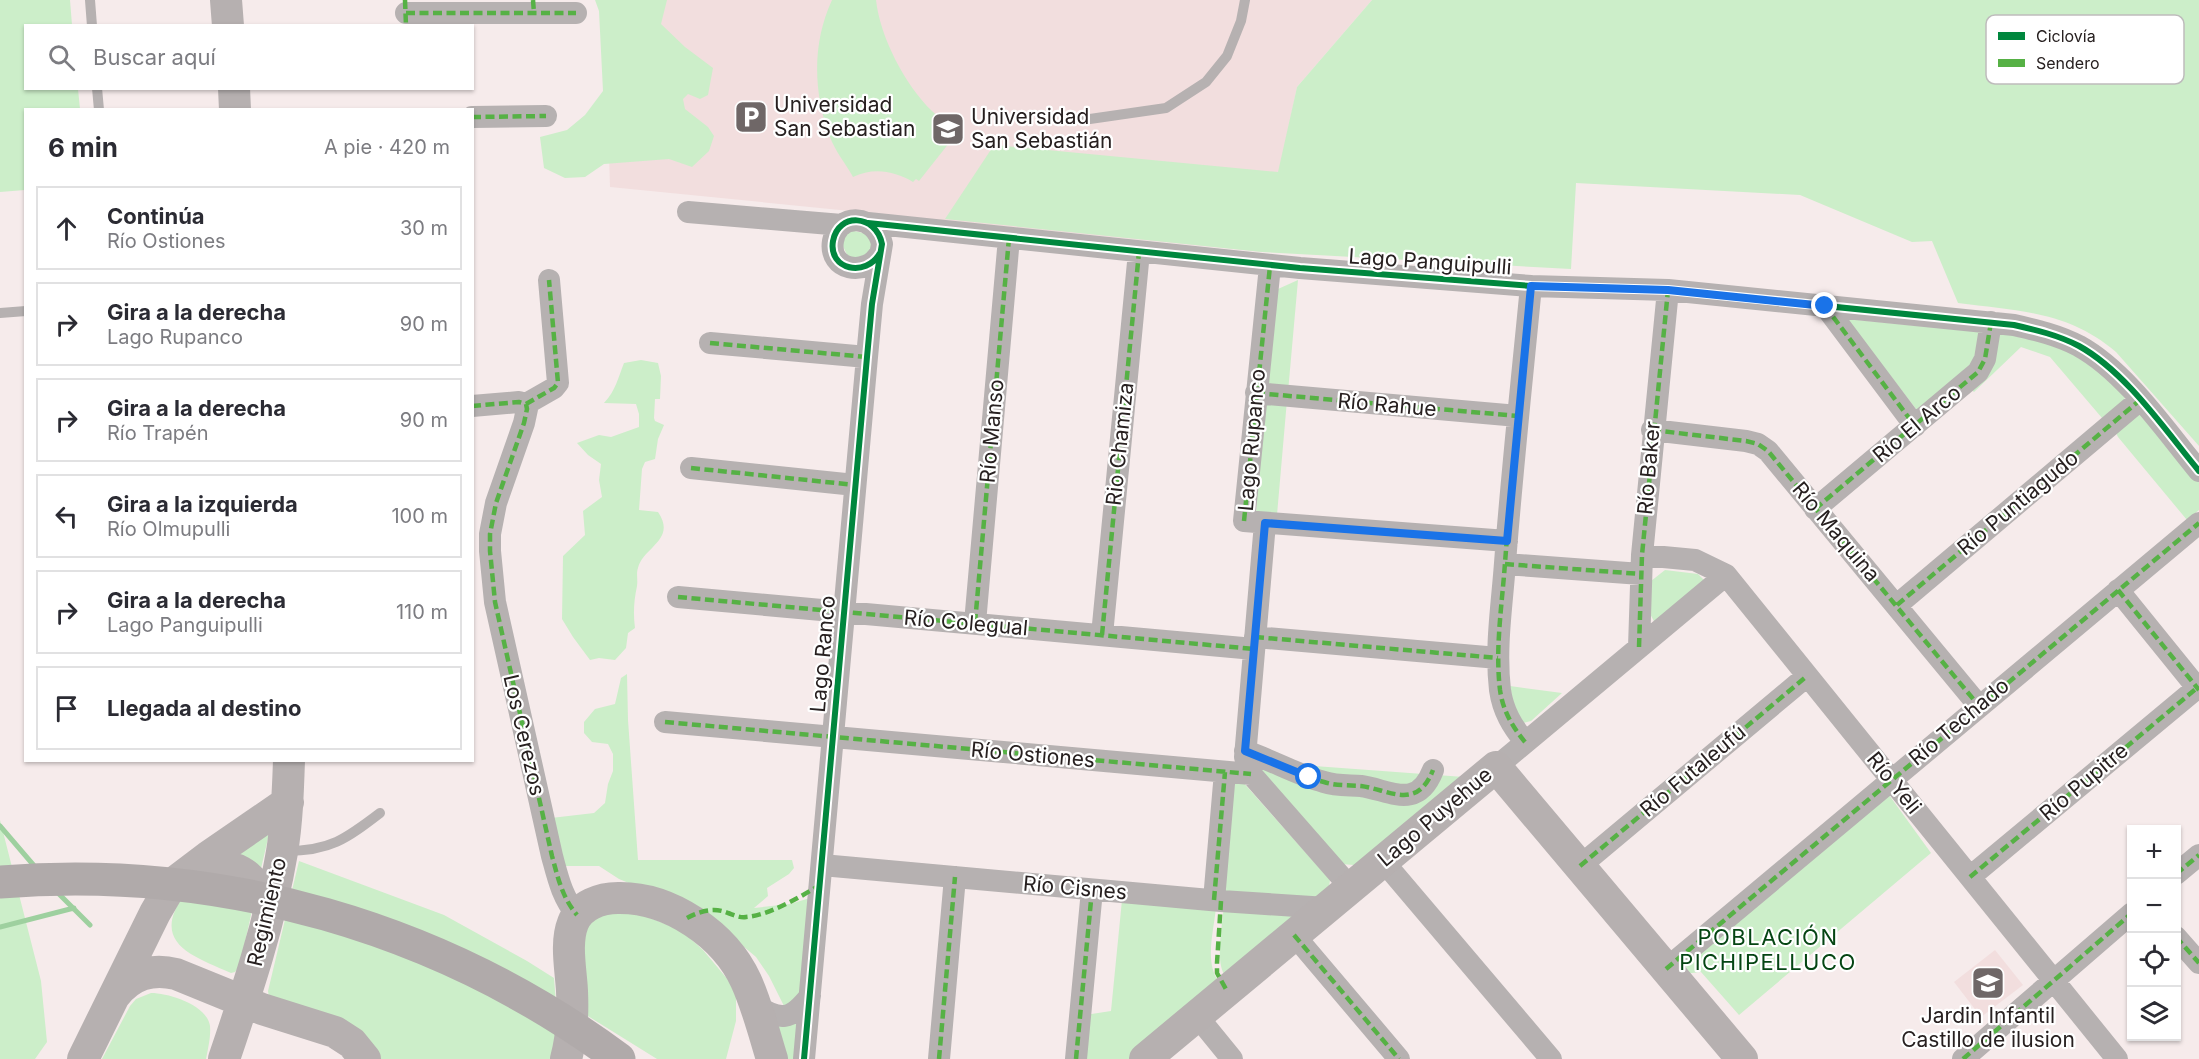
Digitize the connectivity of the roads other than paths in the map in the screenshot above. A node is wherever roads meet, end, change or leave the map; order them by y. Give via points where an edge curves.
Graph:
1 (90, 0) edge
2 (226, 0) edge
3 (1245, 0) edge
4 (533, 6) edge
5 (406, 13) edge
6 (576, 13) dead end
7 (92, 24) edge
8 (228, 24) edge
9 (97, 90) edge
10 (234, 90) edge
11 (99, 108) edge
12 (235, 108) edge
13 (546, 116) dead end
14 (474, 117) edge
15 (1083, 120) dead end
16 (688, 212) dead end
17 (868, 223) junction
18 (842, 225) junction
19 (1009, 238) junction
20 (1139, 252) junction
21 (880, 253) junction
22 (1270, 266) junction
23 (851, 268) junction
24 (549, 280) dead end
25 (1531, 286) junction
26 (1668, 290) junction
27 (872, 304) junction
28 (1825, 306) junction
29 (24, 311) edge
30 (0, 313) edge
31 (1991, 322) junction
32 (710, 343) dead end
33 (867, 357) junction
34 (1256, 393) junction
35 (2140, 400) junction
36 (474, 406) edge
37 (526, 406) junction
38 (1518, 416) junction
39 (1915, 426) junction
40 (1652, 430) junction
41 (692, 468) dead end
42 (2199, 471) edge
43 (855, 485) junction
44 (1815, 509) junction
45 (1265, 523) junction
46 (2199, 523) edge
47 (1507, 541) junction
48 (1505, 564) junction
49 (1641, 565) junction
50 (1726, 575) junction
51 (2118, 590) junction
52 (678, 597) dead end
53 (1897, 605) junction
54 (843, 612) junction
55 (975, 623) junction
56 (1102, 635) junction
57 (1255, 643) junction
58 (1639, 647) junction
59 (1498, 658) junction
60 (1807, 676) junction
61 (2198, 689) edge
62 (1978, 705) junction
63 (665, 722) dead end
64 (832, 738) junction
65 (1525, 742) junction
66 (1245, 751) junction
67 (289, 762) edge
68 (1496, 767) junction
69 (1433, 770) dead end
70 (1225, 772) junction
71 (1251, 774) junction
72 (1891, 779) junction
73 (288, 802) junction
74 (380, 813) dead end
75 (282, 851) junction
76 (2199, 855) edge
77 (1383, 861) junction
78 (822, 865) junction
79 (1580, 866) junction
80 (191, 870) junction
81 (2181, 870) edge
82 (955, 877) junction
83 (1970, 877) junction
84 (0, 882) edge
85 (1351, 888) junction
86 (1092, 890) junction
87 (1214, 900) junction
88 (0, 904) edge
89 (1327, 908) junction
90 (155, 913) junction
91 (268, 914) junction
92 (577, 915) junction
93 (2127, 917) edge
94 (1294, 935) junction
95 (2181, 943) edge
96 (2199, 963) edge
97 (1666, 969) junction
98 (186, 978) junction
99 (2054, 980) junction
100 (115, 995) junction
101 (810, 996) junction
102 (244, 1002) junction
103 (755, 1005) junction
104 (1197, 1016) junction
105 (225, 1055) edge
106 (83, 1059) edge
107 (365, 1059) edge
108 (566, 1059) edge
109 (582, 1059) edge
110 (619, 1059) edge
111 (772, 1059) edge
112 (804, 1059) edge
113 (939, 1059) edge
114 (1076, 1059) edge
115 (1145, 1059) edge
116 (1232, 1059) edge
117 (1399, 1059) edge
118 (1551, 1059) edge
119 (1742, 1059) edge
120 (1963, 1059) edge
121 (2117, 1059) edge

1 - 7 lane
2 - 8 street
3 - 15 lane via 1227,56 1206,82 1166,108
4 - 5 street
4 - 6 street
9 - 11 lane
10 - 12 street
13 - 14 street
16 - 18 street
17 - 18 street via 859,220
17 - 19 street, Lago Panguipulli
17 - 21 street via 880,236
18 - 23 street via 833,241 834,249 837,258
19 - 20 street, Lago Panguipulli
19 - 55 street, Río Manso
20 - 22 street, Lago Panguipulli
20 - 56 street, Rio Chamiza
21 - 23 street via 869,266
21 - 27 street, Lago Ranco
22 - 25 street, Lago Panguipulli
22 - 34 street, Lago Rupanco
23 - 27 street via 865,284
24 - 37 street via 558,383
25 - 26 street, Lago Panguipulli
25 - 38 street
26 - 28 street, Lago Panguipulli
26 - 40 street, Río Baker
27 - 33 street, Lago Ranco
28 - 31 street, Lago Panguipulli
28 - 39 street
29 - 30 lane
31 - 35 street, Lago Panguipulli via 2036,330 2079,346 2113,370
31 - 39 street, Río El Arco via 1985,359 1978,372
32 - 33 street
33 - 43 street, Lago Ranco
34 - 38 street, Río Rahue
34 - 45 street, Lago Rupanco via 1244,521
35 - 42 street, Lago Panguipulli
35 - 53 street, Río Puntiagudo
36 - 37 street via 519,402
37 - 92 street, Los Cerezos via 493,517 490,551 494,591 552,856 561,889
38 - 47 street
39 - 44 street, Río El Arco
40 - 44 street, Río Maquina via 1758,444 1785,470
40 - 49 street, Río Baker
41 - 43 street
43 - 54 street, Lago Ranco
44 - 53 street, Río Maquina
45 - 47 street
45 - 57 street, Lago Rupanco
46 - 51 street, Río Techado
47 - 48 street
48 - 49 street, Río Yeli
48 - 59 street
49 - 50 street, Río Yeli via 1695,560
49 - 58 street, Río Baker
50 - 58 street, Lago Puyehue
50 - 60 street, Río Yeli
51 - 61 street
51 - 62 street, Río Techado
52 - 54 street, Río Colegual
53 - 62 street, Río Maquina
54 - 55 street, Río Colegual
54 - 64 street, Lago Ranco
55 - 56 street, Río Colegual
56 - 57 street, Río Colegual
57 - 59 street, Río Colegual
57 - 66 street, Lago Rupanco
58 - 65 street, Lago Puyehue
59 - 65 street via 1504,708 1510,724
60 - 72 street, Río Yeli
60 - 79 street, Río Futaleufú
61 - 83 street, Río Pupitre
62 - 72 street, Río Techado
63 - 64 street, Río Ostiones
64 - 70 street, Río Ostiones
64 - 78 street, Lago Ranco
65 - 68 street, Lago Puyehue
66 - 69 street via 1325,783 1362,786 1386,794 1411,794 1421,789
66 - 71 street, Lago Rupanco
67 - 73 street, Regimiento
68 - 77 street, Lago Puyehue
68 - 79 street
70 - 71 street, Río Ostiones
70 - 87 street
71 - 85 street
72 - 83 street, Río Yeli
72 - 97 street, Río Techado
73 - 75 street, Regimiento
73 - 80 street
74 - 75 lane via 348,838 323,848
75 - 91 street, Regimiento
76 - 81 street
77 - 85 street, Lago Puyehue
77 - 118 street
78 - 82 street, Río Cisnes
78 - 101 street, Lago Ranco
79 - 97 street
80 - 90 street via 175,882
80 - 91 street via 224,865 245,874 259,891
82 - 86 street, Río Cisnes
82 - 113 street
83 - 99 street, Río Yeli
84 - 110 main road, bridge via 147,881 246,894 325,913 394,936 474,970 534,1002
85 - 89 street, Lago Puyehue
86 - 87 street, Río Cisnes
86 - 114 street
87 - 89 street, Río Cisnes
88 - 109 main road via 75,900 148,903 293,926 363,947 431,974 497,1006
89 - 94 street, Lago Puyehue
90 - 98 street via 155,933 168,965
90 - 100 street
91 - 102 street, Regimiento
92 - 103 street via 610,898 641,900 670,909 721,945 740,970
92 - 108 street via 571,934 572,1022
93 - 99 street
94 - 104 street, Lago Puyehue
94 - 117 street
95 - 96 street
97 - 119 street
98 - 100 street via 163,971 142,974
98 - 102 street
98 - 105 street via 213,1008
99 - 120 street
99 - 121 street, Río Yeli
100 - 106 street
101 - 103 street via 799,1010 787,1016 772,1015
101 - 112 street, Lago Ranco
102 - 105 street, Regimiento
102 - 107 street via 335,1032 352,1043
103 - 111 street
104 - 115 street, Lago Puyehue
104 - 116 street

